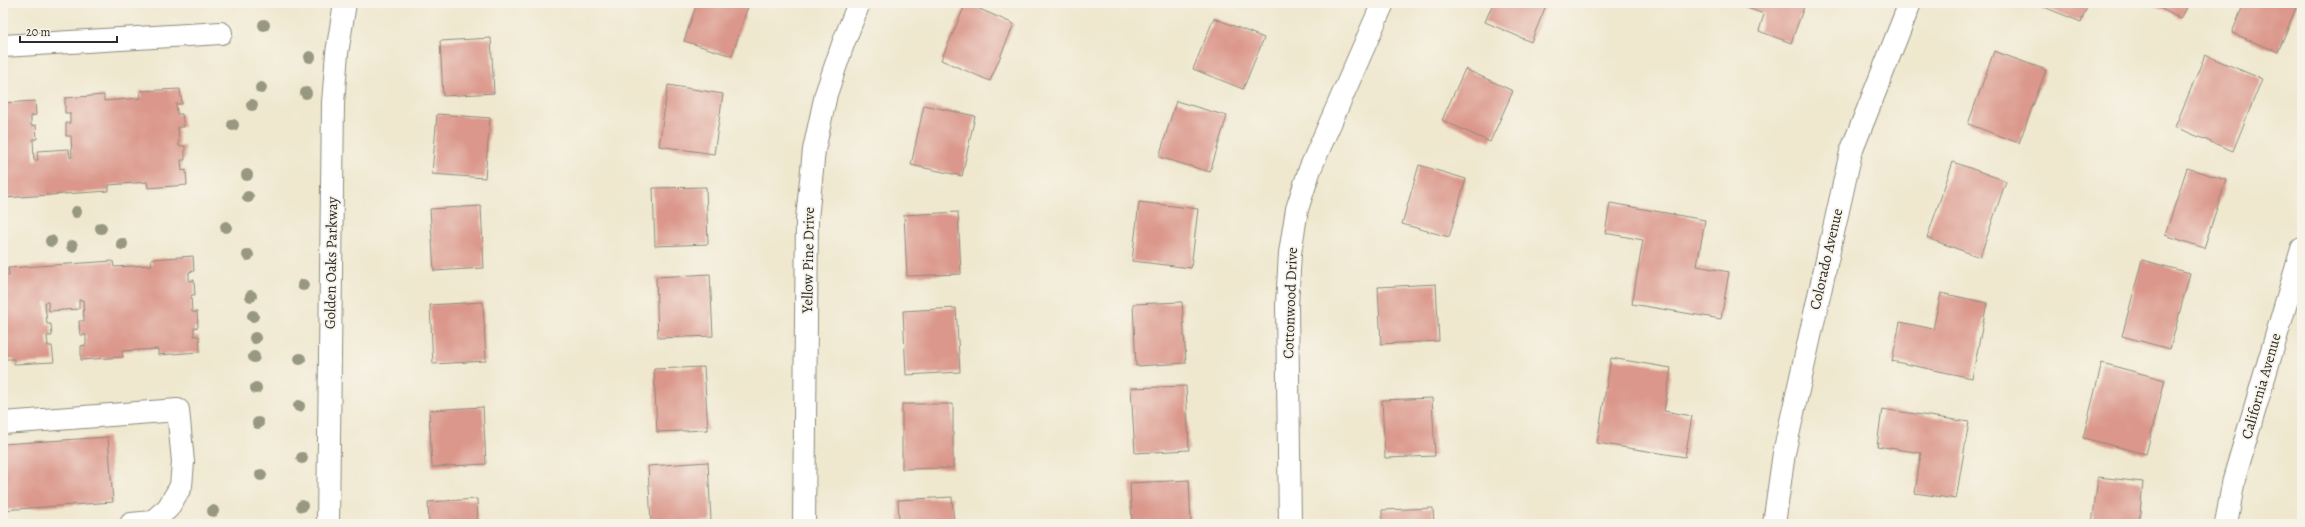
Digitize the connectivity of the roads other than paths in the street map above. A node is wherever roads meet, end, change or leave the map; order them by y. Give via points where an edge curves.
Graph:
1 (345, 3) edge
2 (859, 3) edge
3 (1383, 3) edge
4 (1910, 3) edge
5 (220, 33) dead end
6 (3, 46) edge
7 (2302, 249) edge
8 (3, 423) edge
9 (131, 524) edge
10 (328, 524) edge
11 (804, 524) edge
12 (1290, 524) edge
13 (1774, 524) edge
14 (2226, 524) edge

1 - 10 street, Golden Oaks Parkway via 333,103
2 - 11 street, Yellow Pine Drive via 826,94 814,150 807,219
3 - 12 street, Cottonwood Drive via 1310,169 1297,209 1290,253 1287,305
4 - 13 street, Colorado Avenue via 1851,152 1784,454
5 - 6 street
7 - 14 street, California Avenue via 2234,479
8 - 9 street via 178,410 183,462 182,486 168,508 152,522

